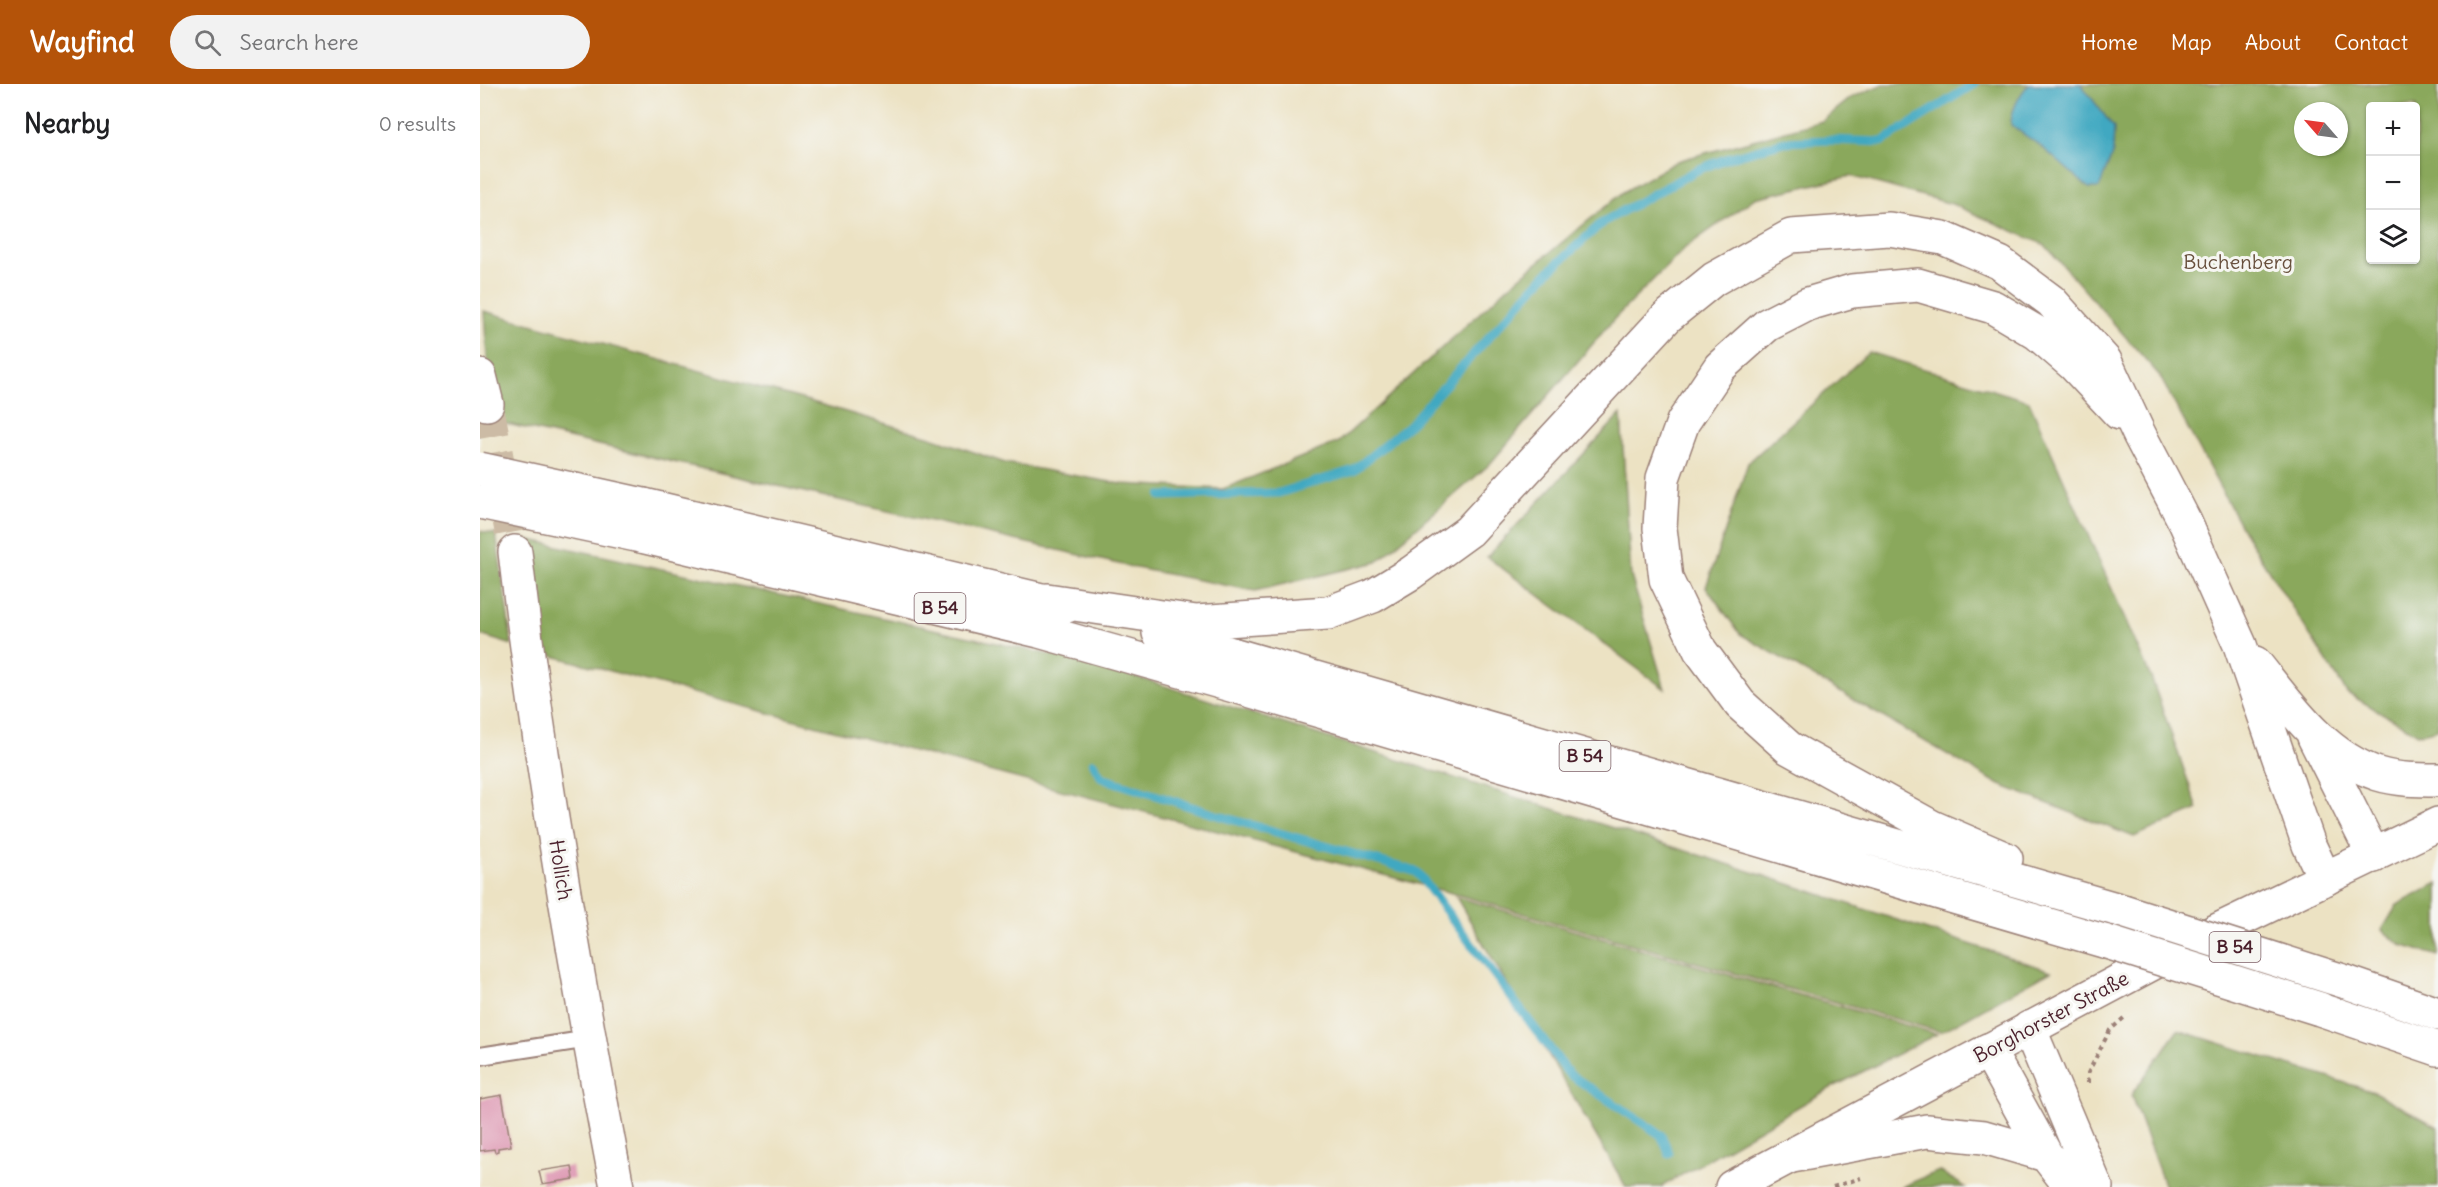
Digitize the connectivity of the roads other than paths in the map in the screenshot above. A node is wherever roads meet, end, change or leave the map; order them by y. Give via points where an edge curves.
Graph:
1 (2139, 434) junction
2 (480, 469) edge
3 (480, 502) edge
4 (642, 521) junction
5 (515, 552) tunnel mouth
6 (1047, 600) junction
7 (2240, 645) junction
8 (2310, 731) junction
9 (2438, 780) edge
10 (2438, 824) edge
11 (2374, 856) junction
12 (2325, 879) junction
13 (2123, 911) junction
14 (2438, 1014) edge
15 (2350, 1019) junction
16 (2029, 1028) junction
17 (589, 1039) junction
18 (2438, 1049) edge
19 (1988, 1050) junction
20 (480, 1056) edge
21 (2438, 1068) edge
22 (2046, 1155) junction
23 (1792, 1156) junction
24 (617, 1187) edge
25 (1732, 1187) edge
26 (2070, 1187) edge
27 (2096, 1187) edge

1 - 6 main road via 2105,361 2051,301 2000,263 1943,238 1889,229 1791,236 1714,279 1667,317 1469,531 1373,596 1328,613 1196,622
1 - 7 main road via 2185,522
1 - 13 main road via 2074,365 2037,333 1993,307 1918,285 1852,291 1808,304 1767,325 1720,367 1683,422 1663,478 1660,528 1666,579 1700,650 1740,704 1789,748 1932,827
2 - 4 main road, B 54, bridge
3 - 4 main road, B 54, bridge
4 - 6 main road, B 54
4 - 15 main road, B 54, bridge via 1249,690 2107,942
5 - 17 main road, Hollich via 523,627
6 - 13 main road, B 54
7 - 8 main road
7 - 12 main road via 2309,845
8 - 9 main road via 2344,757 2377,774 2406,780
8 - 11 main road
10 - 11 main road, Borghorster Straße
11 - 12 main road, Borghorster Straße
12 - 16 main road, Borghorster Straße via 2185,946
13 - 14 main road, B 54, bridge
15 - 18 main road, B 54
15 - 21 main road
16 - 19 main road, Borghorster Straße
16 - 27 main road
17 - 20 lane
17 - 24 main road, Hollich
19 - 22 main road
19 - 23 main road, Borghorster Straße
22 - 23 main road via 1984,1137 1927,1131
22 - 26 main road
23 - 25 main road, Borghorster Straße

